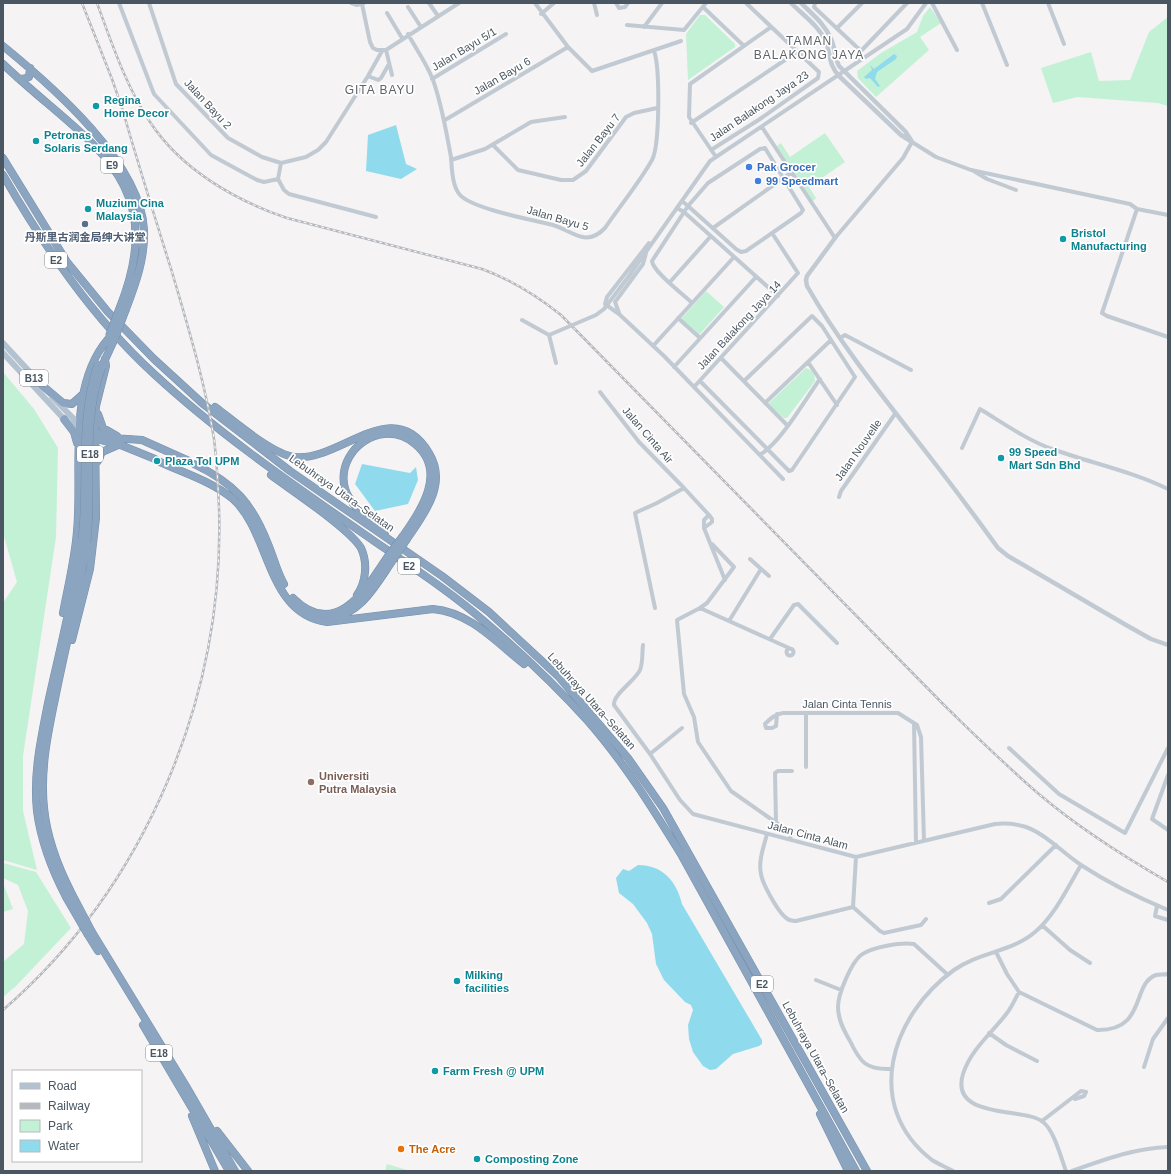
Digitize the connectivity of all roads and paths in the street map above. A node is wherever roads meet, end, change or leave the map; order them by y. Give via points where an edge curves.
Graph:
1 (119, 3) edge
2 (149, 3) edge
3 (351, 3) edge
4 (363, 3) edge
5 (429, 3) edge
6 (535, 3) edge
7 (554, 3) edge
8 (594, 3) edge
9 (616, 3) edge
10 (628, 3) edge
11 (662, 3) edge
12 (706, 3) edge
13 (746, 3) edge
14 (791, 3) edge
15 (801, 3) edge
16 (862, 3) edge
17 (907, 3) edge
18 (926, 3) edge
19 (932, 3) edge
20 (982, 3) edge
21 (1048, 3) edge
22 (456, 4) edge
23 (814, 4) edge
24 (408, 7) dead end
25 (703, 7) junction
26 (796, 8) junction
27 (387, 13) dead end
28 (541, 14) junction
29 (597, 15) dead end
30 (438, 16) junction
31 (627, 25) dead end
32 (421, 27) junction
33 (644, 27) junction
34 (770, 27) junction
35 (837, 28) junction
36 (408, 34) junction
37 (506, 34) dead end
38 (402, 38) junction
39 (681, 41) dead end
40 (1064, 44) dead end
41 (3, 46) edge
42 (744, 46) junction
43 (568, 47) junction
44 (384, 50) junction
45 (654, 50) junction
46 (957, 50) dead end
47 (797, 52) junction
48 (3, 64) edge
49 (389, 64) junction
50 (1007, 65) dead end
51 (30, 68) junction
52 (844, 73) junction
53 (392, 75) dead end
54 (368, 76) junction
55 (839, 76) junction
56 (18, 78) junction
57 (432, 79) junction
58 (657, 108) junction
59 (565, 117) dead end
60 (445, 120) junction
61 (691, 123) junction
62 (762, 127) junction
63 (912, 142) junction
64 (493, 145) junction
65 (711, 150) junction
66 (716, 157) junction
67 (3, 158) edge
68 (451, 160) junction
69 (281, 162) junction
70 (971, 170) junction
71 (792, 172) junction
72 (3, 175) edge
73 (784, 178) junction
74 (278, 179) junction
75 (1016, 190) dead end
76 (682, 201) junction
77 (688, 206) junction
78 (677, 208) junction
79 (1137, 209) junction
80 (684, 212) junction
81 (1168, 216) edge
82 (376, 217) dead end
83 (713, 228) junction
84 (711, 236) junction
85 (774, 236) dead end
86 (835, 238) junction
87 (653, 240) junction
88 (646, 251) junction
89 (734, 257) junction
90 (756, 277) junction
91 (670, 282) junction
92 (778, 296) junction
93 (692, 303) junction
94 (123, 308) junction
95 (620, 314) junction
96 (678, 318) junction
97 (522, 320) dead end
98 (549, 335) junction
99 (1168, 337) edge
100 (110, 338) junction
101 (700, 338) junction
102 (840, 338) junction
103 (831, 340) junction
104 (3, 343) edge
105 (653, 346) junction
106 (3, 353) edge
107 (721, 358) junction
108 (105, 359) junction
109 (808, 362) junction
110 (556, 363) dead end
111 (100, 366) junction
112 (674, 367) junction
113 (911, 370) dead end
114 (820, 379) junction
115 (37, 381) junction
116 (700, 381) junction
117 (744, 381) junction
118 (694, 387) junction
119 (600, 392) dead end
120 (83, 394) junction
121 (202, 403) junction
122 (765, 403) junction
123 (837, 405) junction
124 (96, 406) junction
125 (895, 414) junction
126 (64, 419) junction
127 (787, 425) junction
128 (80, 428) junction
129 (95, 436) junction
130 (120, 442) junction
131 (80, 448) junction
132 (962, 448) dead end
133 (768, 451) junction
134 (96, 452) junction
135 (760, 456) junction
136 (254, 457) junction
137 (783, 479) dead end
138 (96, 485) junction
139 (684, 488) junction
140 (1168, 489) edge
141 (839, 497) dead end
142 (709, 515) junction
143 (704, 528) junction
144 (405, 537) junction
145 (84, 541) junction
146 (712, 544) junction
147 (390, 558) junction
148 (750, 559) dead end
149 (761, 569) junction
150 (442, 576) junction
151 (769, 576) dead end
152 (725, 580) junction
153 (346, 607) junction
154 (655, 608) dead end
155 (700, 608) junction
156 (312, 618) junction
157 (729, 621) junction
158 (62, 636) junction
159 (770, 639) junction
160 (837, 643) dead end
161 (643, 645) dead end
162 (1168, 645) edge
163 (789, 648) dead end
164 (60, 674) junction
165 (555, 687) junction
166 (806, 713) junction
167 (777, 714) dead end
168 (914, 723) junction
169 (682, 728) dead end
170 (914, 737) junction
171 (921, 737) junction
172 (1009, 748) dead end
173 (1168, 748) edge
174 (650, 754) junction
175 (806, 767) dead end
176 (792, 771) dead end
177 (1168, 775) edge
178 (776, 821) junction
179 (1168, 830) edge
180 (767, 834) junction
181 (790, 839) junction
182 (924, 841) junction
183 (916, 843) junction
184 (1056, 845) junction
185 (856, 857) junction
186 (1081, 865) junction
187 (69, 896) junction
188 (989, 903) dead end
189 (1157, 906) junction
190 (853, 907) junction
191 (1168, 910) edge
192 (926, 919) dead end
193 (1168, 920) edge
194 (1042, 926) junction
195 (90, 933) junction
196 (996, 952) junction
197 (1090, 963) dead end
198 (1168, 974) edge
199 (948, 975) junction
200 (816, 980) dead end
201 (841, 990) junction
202 (1019, 992) junction
203 (1168, 1018) edge
204 (990, 1033) junction
205 (1037, 1061) dead end
206 (1144, 1067) dead end
207 (891, 1069) junction
208 (186, 1086) junction
209 (186, 1098) junction
210 (818, 1102) junction
211 (1043, 1121) junction
212 (1168, 1147) edge
213 (215, 1171) edge
214 (229, 1171) edge
215 (235, 1171) edge
216 (248, 1171) edge
217 (848, 1171) edge
218 (856, 1171) edge
219 (867, 1171) edge
220 (953, 1171) edge
221 (1066, 1171) edge
222 (1072, 1171) edge

1 - 74 street via 157,98 211,154 257,180 264,182
2 - 69 street, Jalan Bayu 2 via 174,78 182,90 228,138 262,157
3 - 4 street
4 - 44 street via 370,42 373,48
5 - 30 street
6 - 28 street
7 - 28 street
8 - 29 street
9 - 10 street via 619,8 625,7
11 - 33 street
12 - 25 street
13 - 34 street
14 - 26 street
15 - 26 street
15 - 52 street via 825,27 832,41 836,59
16 - 35 street
17 - 35 street via 861,51
18 - 52 street via 907,29
19 - 46 street
20 - 50 street
21 - 40 street
22 - 30 street
23 - 35 street
24 - 32 street
25 - 33 street via 684,30
25 - 42 street
26 - 55 street via 820,31 831,65
27 - 38 street
28 - 43 street
30 - 32 street
31 - 33 street
32 - 36 street
34 - 42 street
34 - 47 street
36 - 38 street
36 - 57 street, Jalan Bayu 5
37 - 57 street, Jalan Bayu 5/1
38 - 44 street
39 - 45 street
41 - 51 highway, E9
42 - 61 street via 690,84
43 - 45 street via 592,71
43 - 60 street, Jalan Bayu 6
44 - 49 street
44 - 54 street
45 - 58 street, Jalan Bayu 5 via 658,65
47 - 61 street
47 - 65 street, Jalan Balakong Jaya 23 via 819,72 818,78
48 - 56 highway, E9
49 - 53 street
49 - 54 street via 378,80
51 - 56 highway via 29,77
51 - 94 highway, E9 via 110,151 127,175 137,197 144,228 144,249 139,274
52 - 55 street
52 - 63 street via 905,131
54 - 69 street via 326,142 318,150 306,157
55 - 62 street
55 - 63 street via 901,135
56 - 94 highway, E9 via 105,155 121,179 135,220 136,248
57 - 60 street, Jalan Bayu 5
58 - 64 street, Jalan Bayu 7 via 634,113 626,118 586,171 573,180 561,180 518,170
58 - 68 street, Jalan Bayu 5 via 656,143 652,159 605,228 588,238 556,226 470,202 461,196 457,189
59 - 64 street via 531,122
60 - 68 street, Jalan Bayu 5
61 - 65 street
62 - 66 street
62 - 71 street
63 - 70 street via 936,157
63 - 86 street via 903,158
64 - 68 street
65 - 66 street
66 - 76 street via 710,161
67 - 121 highway, Lebuhraya Utara–Selatan / E2 via 67,262 158,364
69 - 74 street
70 - 75 street via 986,179
70 - 79 street via 1123,203
71 - 73 street
71 - 86 street
72 - 136 highway, Lebuhraya Utara–Selatan / E2 via 61,266 119,338 178,395
73 - 77 street via 765,148 762,148 712,179
73 - 83 street
73 - 83 street via 803,210 802,213 741,252
74 - 82 street via 289,194
76 - 77 street
76 - 78 street
77 - 80 street
77 - 83 street
78 - 80 street
78 - 87 street
79 - 81 street
79 - 99 street via 1102,313
80 - 84 street
80 - 91 street via 652,261 652,265
84 - 89 street
84 - 91 street
85 - 92 street, Jalan Balakong Jaya 14 via 798,273
86 - 102 street via 806,280 811,293
87 - 88 street
87 - 95 street via 605,301
88 - 95 street via 643,264 615,302
88 - 98 street, bridge via 604,309 596,315
89 - 90 street
89 - 93 street
90 - 92 street
90 - 101 street
91 - 93 street
92 - 107 street, Jalan Balakong Jaya 14
93 - 96 street
94 - 100 highway, E9, bridge
95 - 105 street
96 - 101 street
96 - 105 street
97 - 98 street
98 - 110 street
100 - 108 highway, E9
100 - 111 highway, E9
100 - 120 highway via 94,359
101 - 112 street
102 - 113 street via 845,335
102 - 125 street
103 - 109 street
103 - 117 street via 812,316
103 - 123 street via 854,374 854,380
104 - 115 main road, B13
105 - 112 street
106 - 126 main road, B13
107 - 116 street, Jalan Balakong Jaya 14
107 - 117 street
108 - 111 highway, E9
108 - 124 highway via 106,366
109 - 114 street
109 - 122 street
111 - 145 highway, E18, bridge via 90,386 86,416
112 - 118 street
114 - 123 street
114 - 127 street
115 - 120 highway via 63,403 72,404
115 - 128 main road, B13
116 - 118 street, Jalan Balakong Jaya 14
116 - 133 street
117 - 122 street
118 - 135 street
119 - 139 street, Jalan Cinta Air via 639,442
120 - 128 highway
121 - 144 highway via 213,406 279,452 294,457 315,455 383,428 412,435 431,456 436,480 432,500
121 - 150 highway, Lebuhraya Utara–Selatan / E2 via 304,481
122 - 127 street
123 - 133 street via 792,470 786,470
124 - 129 highway
124 - 130 highway via 103,428
125 - 141 street, Jalan Nouvelle
125 - 162 street via 933,460 998,548 1126,625
126 - 128 main road, B13
126 - 131 highway via 74,432
127 - 133 street
128 - 129 highway
128 - 131 highway
129 - 130 highway
129 - 134 highway
130 - 138 highway via 99,455
130 - 153 highway via 142,440 218,475 240,494 255,515 283,584 298,603 304,608 318,612 334,612
130 - 156 highway via 212,485 233,499 249,518 276,580 287,598 296,608
131 - 134 highway via 88,442 92,443
131 - 158 highway via 78,531 60,628
132 - 140 street via 980,409 1052,449 1137,475
133 - 135 street
134 - 138 highway
135 - 137 street
136 - 153 highway via 259,466 350,535 361,550 365,564 364,578 360,590
136 - 165 highway, Lebuhraya Utara–Selatan / E2 via 445,590 485,621
138 - 164 highway via 96,518 90,569 66,665
139 - 142 street, Jalan Cinta Air
139 - 154 street via 635,513
142 - 143 street via 704,520
142 - 143 street via 712,522
143 - 146 street
144 - 147 highway, bridge
144 - 150 highway via 426,498 430,484 429,466 422,452 412,441 392,434 376,436 361,443 348,460 344,481 349,498 364,516 437,568
145 - 158 highway, E18
145 - 164 highway, E18 via 82,574
146 - 152 street
146 - 152 street via 734,566
147 - 153 highway via 361,596
147 - 156 highway via 365,598 350,612 334,618
148 - 149 street
149 - 151 street
149 - 157 street
150 - 219 highway, Lebuhraya Utara–Selatan / E2 via 489,612 558,676 628,758 663,808
152 - 155 street via 714,596
155 - 157 street
155 - 178 street via 680,618 676,624 684,694 694,717 698,742 731,791
156 - 165 highway via 327,622 434,609 447,610 467,619 537,676
157 - 159 street
158 - 187 highway, E18 via 38,753 36,791 42,836 49,860
159 - 160 street via 794,605 798,604
159 - 163 street
161 - 174 street, Jalan Cinta Alam via 639,672 614,701 614,705
164 - 187 highway, E18 via 44,754 42,789 48,834
165 - 210 highway, Lebuhraya Utara–Selatan / E2 via 587,720 653,808 701,889
166 - 167 street, Jalan Cinta Tennis
166 - 168 street, Jalan Cinta Tennis via 898,713
166 - 175 street
168 - 170 street
168 - 171 street
169 - 174 street
170 - 171 street
170 - 183 street
171 - 182 street
172 - 173 street via 1059,794 1125,833
174 - 180 street, Jalan Cinta Alam via 680,800 693,814
176 - 178 street via 775,773
177 - 179 street via 1152,819
178 - 181 street via 791,833
180 - 181 street, Jalan Cinta Alam
180 - 190 street via 761,860 761,874 783,916 796,921
181 - 185 street, Jalan Cinta Alam
182 - 183 street, Jalan Cinta Alam
182 - 184 street, Jalan Cinta Alam via 995,824 1011,823 1027,826
183 - 185 street, Jalan Cinta Alam
184 - 186 street, Jalan Cinta Alam
184 - 188 street via 1001,898
185 - 190 street
186 - 189 street, Jalan Cinta Alam
186 - 194 street
187 - 195 highway, E18, bridge
189 - 191 street, Jalan Cinta Alam
189 - 193 street via 1155,916
190 - 192 street via 884,933 921,925
194 - 196 street via 1029,938
194 - 197 street
195 - 208 highway, E18
195 - 209 highway, E18
196 - 199 street via 966,963
196 - 202 street
198 - 202 street via 1155,975 1146,983 1132,1013 1124,1023 1110,1030 1097,1030
199 - 201 street via 914,944 889,946 862,955
199 - 207 street via 911,1014 901,1032
200 - 201 street
201 - 207 street via 838,998 838,1016 858,1058 875,1069
202 - 204 street
203 - 206 street via 1153,1039
204 - 205 street via 1006,1045
204 - 211 street via 976,1049 962,1075 962,1087 966,1097 975,1105 987,1110 1028,1116
207 - 220 street via 894,1100 907,1132 919,1148 933,1160
208 - 215 highway, E18
208 - 216 highway
209 - 213 highway
209 - 214 highway, E18
210 - 217 highway via 820,1117
210 - 218 highway, Lebuhraya Utara–Selatan / E2
211 - 211 street via 1081,1091 1086,1092 1084,1096 1062,1107
211 - 221 street via 1052,1134
212 - 222 street via 1128,1153

